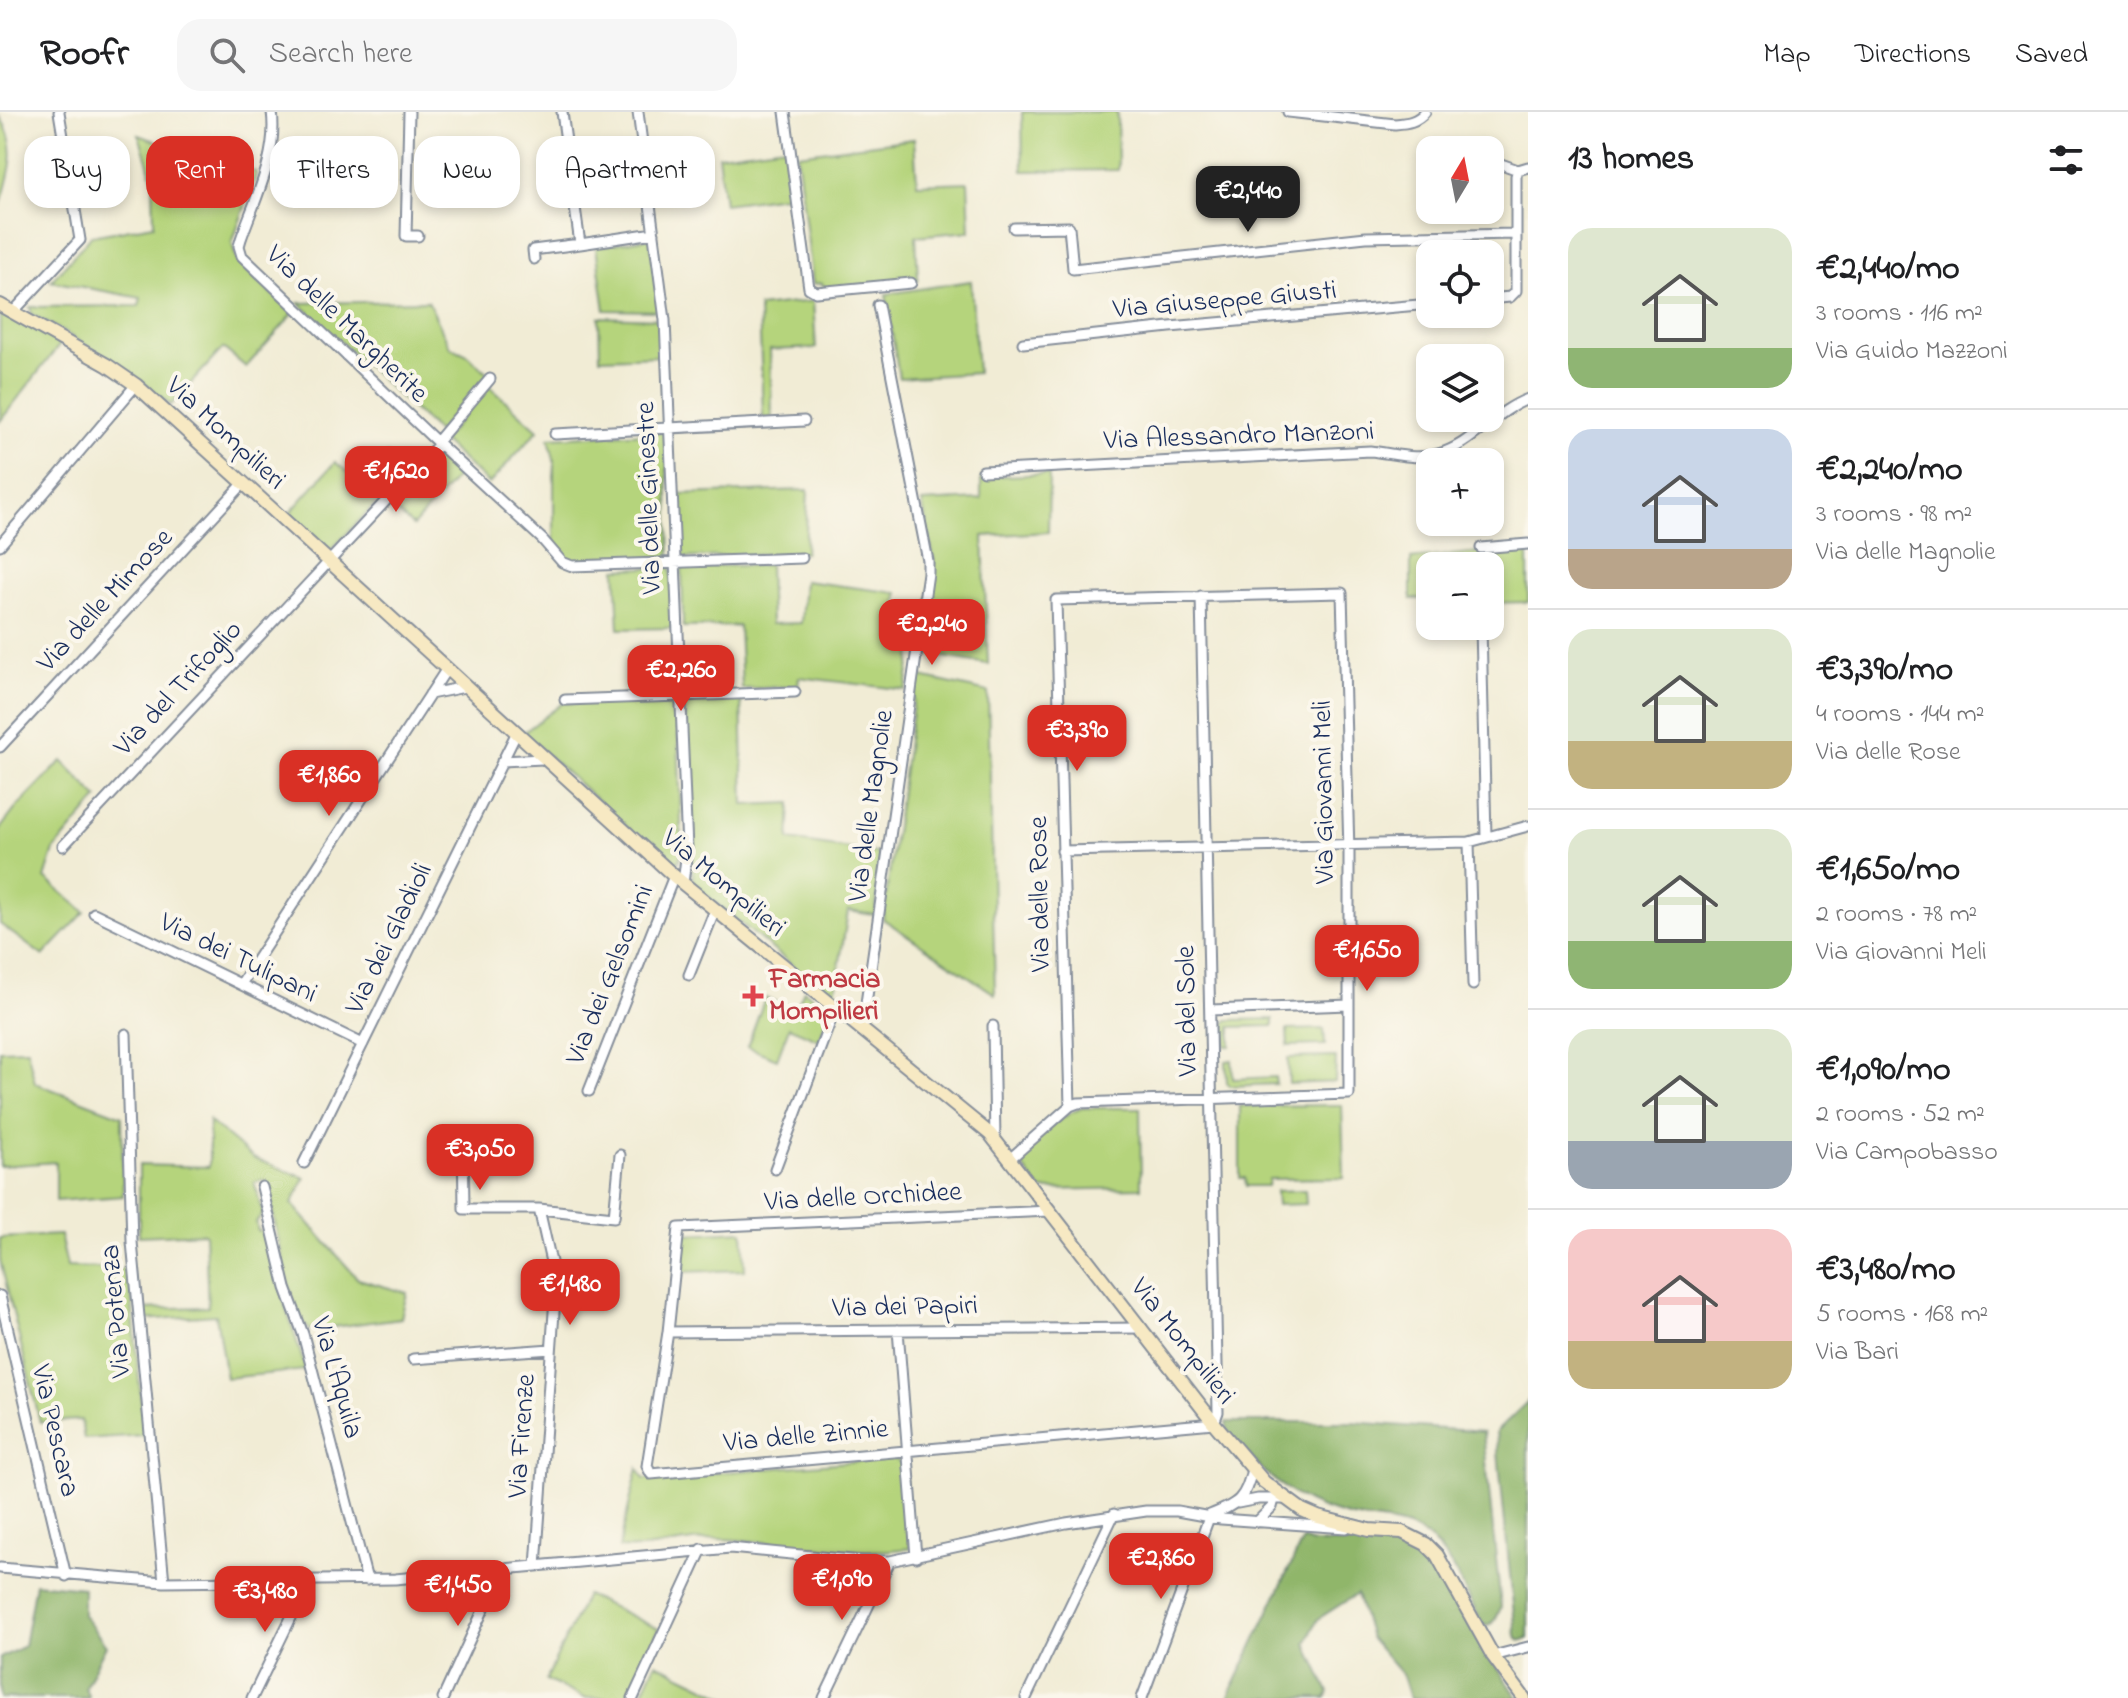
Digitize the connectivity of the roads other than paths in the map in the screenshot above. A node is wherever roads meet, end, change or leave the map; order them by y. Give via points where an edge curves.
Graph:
1 (59, 112) edge
2 (272, 112) edge
3 (409, 112) edge
4 (562, 112) edge
5 (638, 112) edge
6 (786, 112) edge
7 (794, 112) edge
8 (1288, 112) edge
9 (1425, 112) edge
10 (1523, 168) edge
11 (1014, 228) dead end
12 (654, 233) junction
13 (1515, 234) junction
14 (418, 236) dead end
15 (580, 244) junction
16 (534, 259) dead end
17 (911, 283) dead end
18 (1504, 298) edge
19 (0, 305) edge
20 (878, 305) dead end
21 (1416, 305) edge
22 (13, 312) junction
23 (1023, 343) dead end
24 (490, 379) dead end
25 (136, 385) junction
26 (1528, 399) edge
27 (804, 421) dead end
28 (669, 428) junction
29 (555, 434) dead end
30 (438, 443) junction
31 (983, 471) dead end
32 (243, 484) junction
33 (1528, 544) edge
34 (0, 545) edge
35 (1481, 548) dead end
36 (802, 558) dead end
37 (328, 562) junction
38 (674, 562) junction
39 (1342, 593) joint
40 (1201, 596) junction
41 (1481, 640) edge
42 (446, 670) junction
43 (465, 687) junction
44 (795, 692) dead end
45 (430, 694) junction
46 (681, 696) junction
47 (565, 700) dead end
48 (516, 734) junction
49 (0, 747) edge
50 (543, 759) junction
51 (502, 761) junction
52 (1528, 826) edge
53 (1486, 837) junction
54 (1469, 842) junction
55 (1349, 845) junction
56 (63, 846) dead end
57 (1206, 848) junction
58 (1062, 851) junction
59 (679, 880) junction
60 (715, 910) junction
61 (94, 913) dead end
62 (689, 975) dead end
63 (241, 984) junction
64 (1473, 985) dead end
65 (1349, 1005) junction
66 (835, 1009) junction
67 (1210, 1010) junction
68 (993, 1026) dead end
69 (862, 1031) junction
70 (126, 1034) dead end
71 (363, 1044) junction
72 (589, 1091) dead end
73 (1212, 1098) junction
74 (1070, 1106) junction
75 (463, 1134) dead end
76 (995, 1140) junction
77 (620, 1155) dead end
78 (1011, 1158) junction
79 (304, 1163) dead end
80 (775, 1169) dead end
81 (262, 1187) dead end
82 (539, 1209) junction
83 (1049, 1211) junction
84 (679, 1228) joint
85 (0, 1296) edge
86 (1142, 1328) junction
87 (898, 1330) junction
88 (668, 1332) junction
89 (551, 1349) junction
90 (413, 1359) dead end
91 (1214, 1423) junction
92 (907, 1450) junction
93 (1252, 1469) junction
94 (1278, 1497) junction
95 (1236, 1503) junction
96 (1114, 1514) junction
97 (1210, 1515) junction
98 (1257, 1522) junction
99 (1369, 1530) junction
100 (702, 1549) junction
101 (916, 1557) junction
102 (890, 1561) junction
103 (536, 1566) junction
104 (0, 1568) edge
105 (502, 1569) junction
106 (66, 1576) junction
107 (306, 1580) junction
108 (367, 1580) junction
109 (164, 1582) junction
110 (1528, 1647) edge
111 (1493, 1656) junction
112 (254, 1695) edge
113 (267, 1698) edge
114 (443, 1698) edge
115 (633, 1698) edge
116 (824, 1698) edge
117 (1026, 1698) edge
118 (1142, 1698) edge
119 (1524, 1698) edge

1 - 22 street via 80,240
2 - 30 street, Via delle Margherite via 270,158 239,246 242,256
3 - 14 street via 406,236
4 - 15 street
5 - 12 street, Via delle Ginestre
6 - 7 street
6 - 17 street via 809,288 816,292
8 - 9 street via 1395,124 1409,123
10 - 13 street via 1516,176
11 - 13 street via 1069,227 1073,269 1366,237
12 - 15 street
12 - 28 street, Via delle Ginestre via 665,320
13 - 18 street via 1516,291
15 - 16 street via 533,250
19 - 22 street, Via Mompilieri
20 - 69 street, Via delle Magnolie via 928,573
21 - 23 street, Via Giuseppe Giusti
22 - 25 street, Via Mompilieri
24 - 30 street, Via del Trifoglio
25 - 32 street, Via Mompilieri
25 - 34 street
26 - 31 street, Via Alessandro Manzoni via 1439,454 1420,457 1370,451
27 - 28 street
28 - 29 street
28 - 38 street, Via delle Ginestre
30 - 37 street, Via del Trifoglio
30 - 38 street, Via delle Margherite via 562,562
32 - 37 street, Via Mompilieri
32 - 49 street, Via delle Mimose
33 - 35 street
36 - 38 street, Via delle Margherite
37 - 42 street, Via Mompilieri
37 - 56 street, Via del Trifoglio
38 - 46 street, Via delle Ginestre
39 - 40 street, Via delle Rose
39 - 55 street, Via Giovanni Meli
40 - 57 street, Via del Sole
40 - 58 street, Via delle Rose via 1056,600
41 - 53 street
42 - 43 street, Via Mompilieri
42 - 45 street
43 - 45 street
43 - 48 street, Via Mompilieri
44 - 46 street
45 - 63 street
46 - 47 street
46 - 59 street, Via delle Ginestre via 687,849
48 - 50 street, Via Mompilieri
48 - 51 street, Via dei Gladioli
50 - 51 street
50 - 59 street, Via Mompilieri
51 - 71 street, Via dei Gladioli
52 - 53 street
53 - 54 street
54 - 55 street
54 - 64 street
55 - 57 street
55 - 65 street, Via Giovanni Meli
57 - 58 street
57 - 67 street, Via del Sole
58 - 74 street, Via delle Rose
59 - 60 street, Via Mompilieri
59 - 72 street, Via dei Gelsomini
60 - 62 street
60 - 66 street, Via Mompilieri
61 - 63 street, Via dei Tulipani
63 - 71 street, Via dei Tulipani
65 - 67 street
65 - 73 street, Via Giovanni Meli via 1349,1094
66 - 69 street, Via Mompilieri
66 - 80 street
67 - 73 street, Via del Sole
68 - 76 street
69 - 76 street, Via Mompilieri
70 - 109 street, Via Potenza via 132,1242
71 - 79 street, Via dei Gladioli
73 - 74 street, Via Giovanni Meli
73 - 91 street, Via del Sole via 1218,1412
74 - 78 street
75 - 82 street via 464,1209
76 - 78 street, Via Mompilieri
77 - 82 street via 614,1217
78 - 83 street, Via Mompilieri
81 - 108 street, Via L'Aquila
82 - 89 street, Via Firenze via 556,1284
83 - 84 street, Via delle Orchidee
83 - 86 street, Via Mompilieri
84 - 88 street, Via delle Zinnie
85 - 106 street, Via Pescara
86 - 87 street, Via dei Papiri
86 - 91 street, Via Mompilieri
87 - 88 street, Via dei Papiri
87 - 92 street
88 - 92 street, Via delle Zinnie via 647,1466 651,1474
89 - 90 street
89 - 103 street, Via Firenze
91 - 92 street, Via delle Zinnie
91 - 93 street, Via Mompilieri
92 - 101 street
93 - 94 street, Via Mompilieri
93 - 95 street via 1245,1495
94 - 95 street
94 - 98 street
94 - 99 street, Via Mompilieri via 1318,1517
95 - 97 street
96 - 97 street
96 - 101 street
96 - 117 street
97 - 98 street
97 - 118 street
98 - 99 street
99 - 111 street, Via Mompilieri via 1402,1532 1437,1555
100 - 102 street
100 - 103 street
100 - 115 street
101 - 102 street
102 - 116 street
103 - 105 street
104 - 106 street
105 - 108 street
105 - 114 street
106 - 109 street
107 - 108 street
107 - 109 street
107 - 112 street
110 - 111 street
111 - 119 street, Via Mompilieri
112 - 113 street

